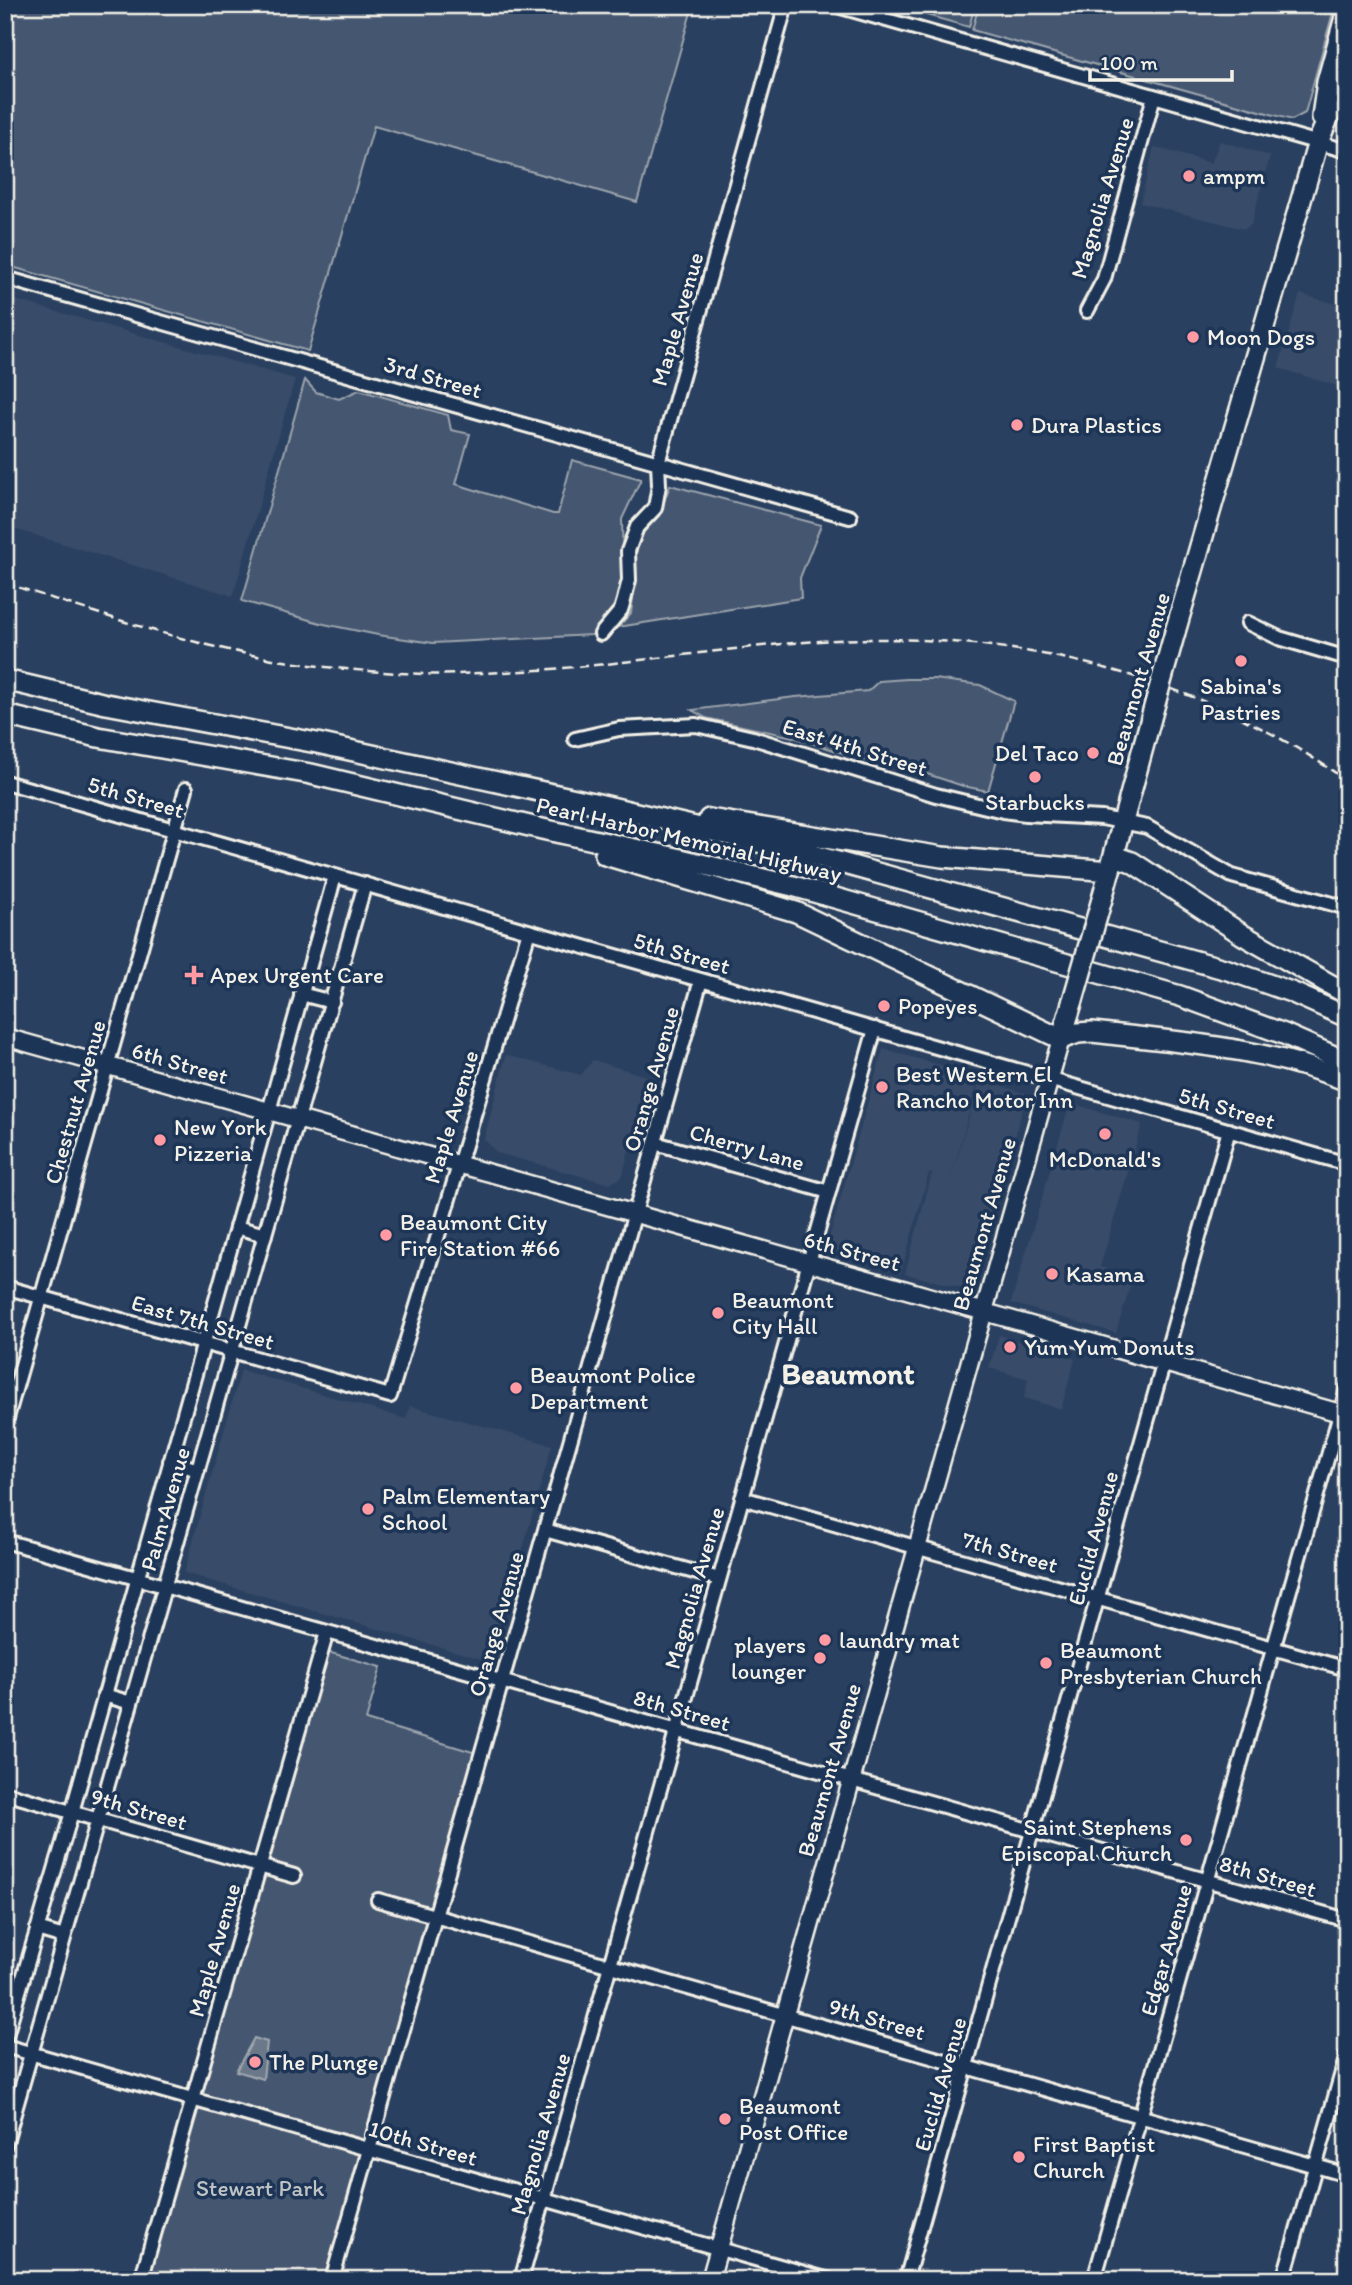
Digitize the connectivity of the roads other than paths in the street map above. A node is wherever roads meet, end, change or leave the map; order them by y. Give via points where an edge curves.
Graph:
1 (786, 5) edge
2 (834, 5) edge
3 (1347, 10) edge
4 (1347, 69) edge
5 (1154, 96) junction
6 (1318, 142) junction
7 (1347, 151) edge
8 (5, 278) edge
9 (1087, 311) dead end
10 (658, 463) junction
11 (850, 517) dead end
12 (1248, 623) dead end
13 (601, 634) dead end
14 (1347, 658) edge
15 (5, 680) edge
16 (5, 715) edge
17 (575, 739) dead end
18 (5, 782) edge
19 (186, 789) dead end
20 (594, 803) junction
21 (1123, 821) junction
22 (174, 830) junction
23 (542, 830) junction
24 (1112, 864) junction
25 (335, 876) junction
26 (365, 884) junction
27 (1347, 908) edge
28 (529, 931) junction
29 (701, 980) junction
30 (302, 994) junction
31 (1347, 994) edge
32 (332, 1002) junction
33 (1347, 1017) edge
34 (875, 1030) junction
35 (5, 1037) edge
36 (1061, 1039) junction
37 (1347, 1062) edge
38 (107, 1067) junction
39 (1051, 1080) junction
40 (1347, 1081) edge
41 (268, 1112) junction
42 (299, 1120) junction
43 (1229, 1130) junction
44 (655, 1143) junction
45 (1347, 1164) edge
46 (459, 1165) junction
47 (829, 1192) junction
48 (634, 1214) junction
49 (236, 1227) junction
50 (265, 1235) junction
51 (808, 1263) junction
52 (5, 1287) edge
53 (41, 1298) junction
54 (985, 1312) junction
55 (203, 1343) junction
56 (231, 1352) junction
57 (1164, 1363) junction
58 (1347, 1389) edge
59 (390, 1396) joint
60 (1343, 1414) edge
61 (5, 1425) edge
62 (170, 1461) junction
63 (198, 1469) junction
64 (742, 1499) junction
65 (545, 1530) junction
66 (5, 1541) edge
67 (918, 1548) junction
68 (137, 1578) junction
69 (719, 1579) junction
70 (165, 1586) junction
71 (1099, 1599) junction
72 (327, 1632) junction
73 (1273, 1648) junction
74 (1347, 1669) edge
75 (501, 1681) junction
76 (104, 1695) junction
77 (131, 1703) junction
78 (676, 1730) junction
79 (851, 1780) junction
80 (5, 1793) edge
81 (72, 1812) junction
82 (98, 1820) junction
83 (1033, 1831) junction
84 (260, 1866) junction
85 (294, 1876) dead end
86 (1207, 1881) junction
87 (378, 1900) dead end
88 (435, 1916) junction
89 (1347, 1920) edge
90 (37, 1929) junction
91 (64, 1937) junction
92 (609, 1965) junction
93 (785, 2015) junction
94 (5, 2039) edge
95 (5, 2046) edge
96 (31, 2053) junction
97 (1347, 2054) edge
98 (966, 2067) junction
99 (193, 2099) junction
100 (1140, 2116) junction
101 (5, 2145) edge
102 (369, 2149) junction
103 (1315, 2166) junction
104 (1347, 2175) edge
105 (543, 2199) junction
106 (719, 2249) junction
107 (141, 2280) edge
108 (332, 2280) edge
109 (521, 2280) edge
110 (710, 2280) edge
111 (829, 2280) edge
112 (906, 2280) edge
113 (1094, 2280) edge
114 (1283, 2280) edge

1 - 10 street, Maple Avenue
2 - 5 street
3 - 6 highway via 1326,82
4 - 6 highway
5 - 6 street
5 - 9 street, Magnolia Avenue via 1104,279
6 - 7 street
6 - 21 highway, Beaumont Avenue, bridge
8 - 10 street, 3rd Street
10 - 11 street, 3rd Street
10 - 13 street, Maple Avenue via 655,508 637,527 628,551 625,600
12 - 14 street via 1279,638
15 - 20 highway, Pearl Harbor Memorial Highway
16 - 23 highway, Pearl Harbor Memorial Highway via 98,737 311,774
17 - 21 street, East 4th Street via 619,729 696,725 1003,811
18 - 22 street, 5th Street
19 - 22 street, Chestnut Avenue
20 - 24 highway via 942,857
20 - 33 highway, Pearl Harbor Memorial Highway via 801,852 1202,962 1291,992
21 - 24 highway, Beaumont Avenue
21 - 27 street, East 4th Street via 1147,827 1232,877
22 - 25 street, 5th Street
22 - 38 street, Chestnut Avenue
23 - 36 highway via 594,852 796,912
23 - 37 highway, Pearl Harbor Memorial Highway via 793,886 1166,992
24 - 31 highway via 1132,862 1243,935
24 - 36 highway, Beaumont Avenue, bridge
25 - 26 street, 5th Street
25 - 30 street, Palm Avenue
26 - 28 street, 5th Street
26 - 32 street, Palm Avenue
28 - 29 street, 5th Street
28 - 46 street, Maple Avenue
29 - 34 street, 5th Street
29 - 44 street, Orange Avenue
30 - 32 street
30 - 41 street, Palm Avenue
32 - 42 street, Palm Avenue
34 - 39 street, 5th Street
34 - 47 street, Magnolia Avenue
35 - 38 main road, 6th Street
36 - 39 main road, Beaumont Avenue
36 - 40 highway via 1091,1032 1250,1051 1301,1063
38 - 41 main road, 6th Street
38 - 53 street, Chestnut Avenue
39 - 43 street, 5th Street
39 - 54 main road, Beaumont Avenue
41 - 42 main road, 6th Street
41 - 49 street, Palm Avenue
42 - 46 main road, 6th Street
42 - 50 street, Palm Avenue
43 - 45 street, 5th Street
43 - 57 street, Euclid Avenue
44 - 47 street, Cherry Lane
44 - 48 street, Orange Avenue
46 - 48 main road, 6th Street
46 - 59 street, Maple Avenue
47 - 51 street, Magnolia Avenue
48 - 51 main road, 6th Street
48 - 65 street, Orange Avenue
49 - 50 street
49 - 55 street, Palm Avenue
50 - 56 street, Palm Avenue
51 - 54 main road, 6th Street
51 - 64 street, Magnolia Avenue
52 - 53 street, East 7th Street
53 - 55 street, East 7th Street
53 - 61 street, Chestnut Avenue
54 - 57 main road, 6th Street
54 - 67 main road, Beaumont Avenue
55 - 56 street, East 7th Street
55 - 62 street, Palm Avenue
56 - 59 street, East 7th Street
56 - 63 street, Palm Avenue
57 - 60 main road, 6th Street
57 - 71 street, Euclid Avenue
58 - 60 street, Edgar Avenue
60 - 73 street, Edgar Avenue
62 - 63 street
62 - 68 street, Palm Avenue
63 - 70 street, Palm Avenue
64 - 67 street, 7th Street
64 - 69 street, Magnolia Avenue
65 - 69 street
65 - 75 street, Orange Avenue
66 - 68 street, 8th Street
67 - 71 street, 7th Street
67 - 79 main road, Beaumont Avenue
68 - 70 street, 8th Street
68 - 76 street, Palm Avenue
69 - 78 street, Magnolia Avenue
70 - 72 street, 8th Street
70 - 77 street, Palm Avenue
71 - 73 street, 7th Street
71 - 83 street, Euclid Avenue
72 - 75 street, 8th Street
72 - 84 street, Maple Avenue
73 - 74 street, 7th Street
73 - 86 street, Edgar Avenue
75 - 78 street, 8th Street
75 - 88 street, Orange Avenue
76 - 77 street
76 - 81 street, Palm Avenue
77 - 82 street, Palm Avenue
78 - 79 street, 8th Street
78 - 92 street, Magnolia Avenue
79 - 83 street, 8th Street
79 - 93 main road, Beaumont Avenue
80 - 81 street, 9th Street
81 - 82 street, 9th Street
81 - 90 street, Palm Avenue
82 - 84 street, 9th Street
82 - 91 street, Palm Avenue
83 - 86 street, 8th Street
83 - 98 street, Euclid Avenue
84 - 85 street, 9th Street
84 - 99 street, Maple Avenue
86 - 89 street, 8th Street
86 - 100 street, Edgar Avenue
87 - 88 street, 9th Street
88 - 92 street, 9th Street
88 - 102 street, Orange Avenue
90 - 91 street
90 - 94 street, Palm Avenue
91 - 96 street, Palm Avenue
92 - 93 street, 9th Street
92 - 105 street, Magnolia Avenue
93 - 98 street, 9th Street
93 - 106 main road, Beaumont Avenue
95 - 96 street, 10th Street
96 - 99 street, 10th Street
96 - 101 street, Palm Avenue
97 - 103 street
98 - 100 street, 9th Street
98 - 112 street, Euclid Avenue
99 - 102 street, 10th Street
99 - 107 street, Maple Avenue
100 - 103 street, 9th Street
100 - 113 street, Edgar Avenue
102 - 105 street, 10th Street
102 - 108 street, Orange Avenue
103 - 104 street, 9th Street
103 - 114 street
105 - 106 street, 10th Street
105 - 109 street, Magnolia Avenue
106 - 110 main road, Beaumont Avenue
106 - 111 street, 10th Street

